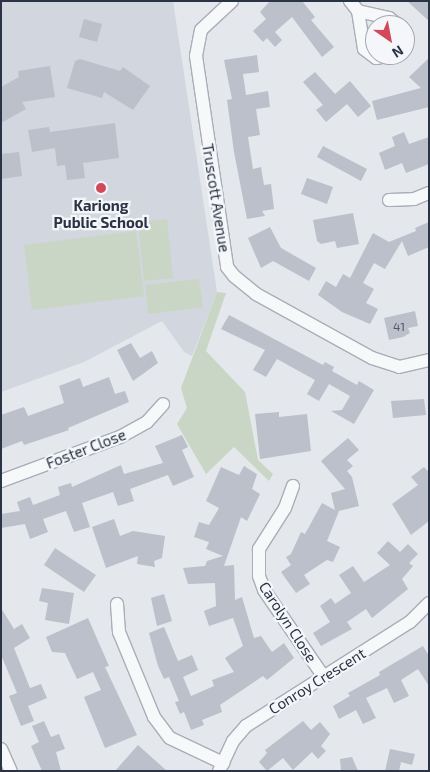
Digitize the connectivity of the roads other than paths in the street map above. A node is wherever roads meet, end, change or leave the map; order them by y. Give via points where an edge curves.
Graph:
1 (232, 1) edge
2 (354, 6) edge
3 (380, 15) edge
4 (365, 50) edge
5 (429, 193) edge
6 (389, 200) dead end
7 (429, 360) edge
8 (163, 404) dead end
9 (1, 481) edge
10 (293, 486) dead end
11 (117, 604) dead end
12 (429, 604) edge
13 (323, 676) junction
14 (1, 749) edge
15 (221, 767) edge
16 (11, 771) edge

1 - 7 street, Truscott Avenue via 201,30 196,56 228,267 256,294 372,358 399,367
2 - 3 street
2 - 4 street
5 - 6 street via 414,199
8 - 9 street, Foster Close via 146,422 120,437
10 - 13 street, Carolyn Close via 285,508 259,549 259,576 264,590
11 - 15 street via 119,632 154,717 170,738
12 - 13 street, Conroy Crescent via 410,622
13 - 15 street, Conroy Crescent via 246,726 233,741
14 - 16 street

